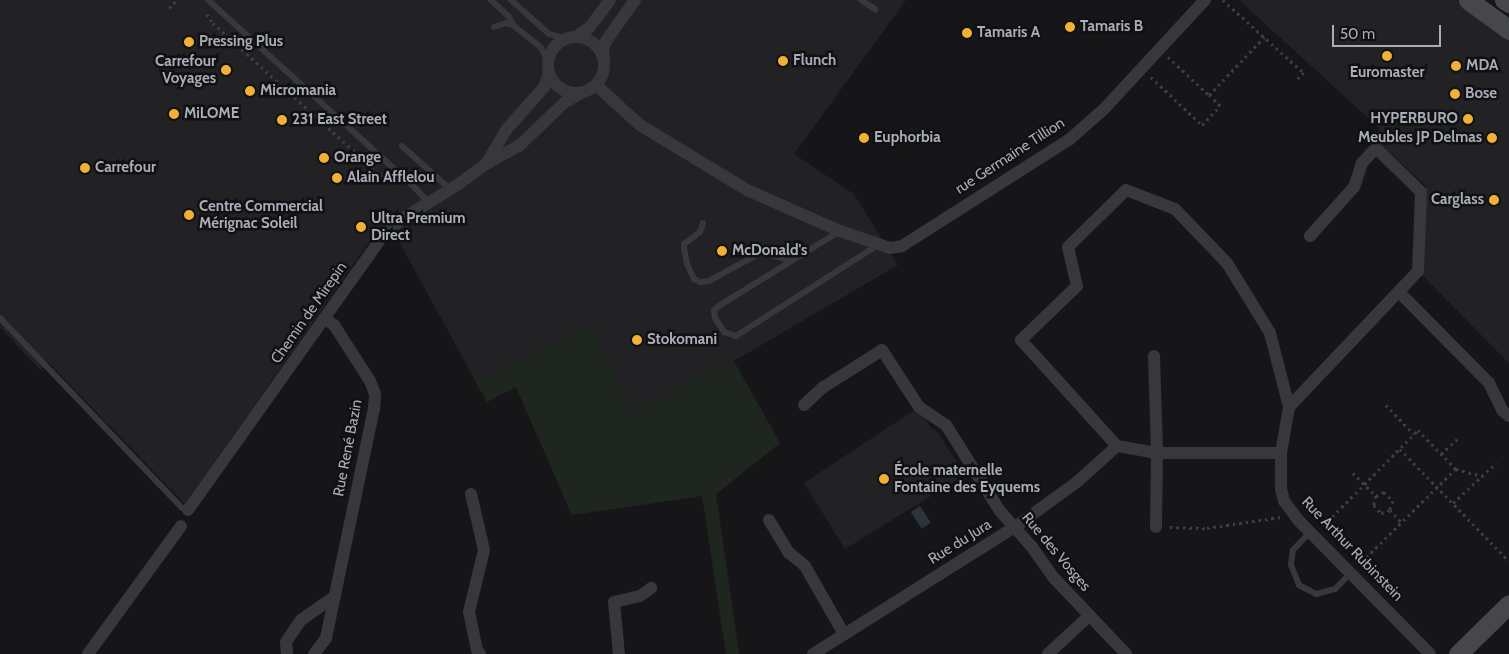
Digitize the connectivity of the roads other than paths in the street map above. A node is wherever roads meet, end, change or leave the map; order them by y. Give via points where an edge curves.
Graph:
1 (208, 0) edge
2 (491, 0) edge
3 (511, 0) edge
4 (610, 0) edge
5 (634, 0) edge
6 (861, 0) edge
7 (1205, 0) edge
8 (1468, 0) edge
9 (1504, 0) edge
10 (1509, 3) edge
11 (876, 8) dead end
12 (513, 24) junction
13 (494, 27) dead end
14 (1509, 30) edge
15 (571, 38) junction
16 (604, 59) junction
17 (549, 67) junction
18 (596, 85) junction
19 (581, 93) junction
20 (402, 146) dead end
21 (486, 164) junction
22 (450, 189) junction
23 (428, 202) junction
24 (703, 223) dead end
25 (840, 231) junction
26 (1310, 236) dead end
27 (878, 245) junction
28 (791, 261) junction
29 (1399, 292) junction
30 (0, 318) edge
31 (325, 318) junction
32 (1154, 356) dead end
33 (804, 404) dead end
34 (1289, 407) junction
35 (1509, 416) edge
36 (1117, 446) junction
37 (1157, 453) junction
38 (1281, 453) junction
39 (471, 494) dead end
40 (188, 510) joint
41 (769, 520) dead end
42 (181, 526) dead end
43 (1015, 527) junction
44 (1156, 527) road end
45 (1312, 534) junction
46 (1351, 573) junction
47 (651, 588) dead end
48 (333, 598) junction
49 (1509, 604) edge
50 (1089, 616) junction
51 (844, 634) junction
52 (88, 654) edge
53 (287, 654) edge
54 (314, 654) edge
55 (480, 654) edge
56 (619, 654) edge
57 (813, 654) edge
58 (1048, 654) edge
59 (1126, 654) edge
60 (1430, 654) edge
61 (1458, 654) edge

1 - 23 lane
2 - 12 lane
3 - 15 lane via 549,34
4 - 15 street via 590,28
5 - 16 street via 606,41
6 - 11 lane
7 - 27 street, rue Germaine Tillion via 1104,108 1070,139 902,246
8 - 14 main road
9 - 10 main road
12 - 13 lane
12 - 17 lane via 541,48
15 - 16 street via 593,43
15 - 17 street via 555,48
16 - 18 street via 602,78
17 - 19 street via 558,87
17 - 21 street, Chemin de Mirepin via 544,87 507,129
18 - 19 street
18 - 25 street, rue Germaine Tillion via 640,125 747,190
19 - 21 street, Chemin de Mirepin via 565,102 519,146
20 - 22 lane
21 - 22 street, Chemin de Mirepin
22 - 23 street, Chemin de Mirepin
23 - 31 street, Chemin de Mirepin via 385,233
24 - 28 lane via 700,232 684,244 687,264 694,279 700,282 710,281 762,252
25 - 27 street, rue Germaine Tillion
25 - 28 lane
26 - 29 street via 1354,187 1362,163 1376,148 1421,192 1418,272
27 - 28 lane via 736,336 724,332 714,310
29 - 34 street
29 - 35 street via 1489,383 1502,410
30 - 40 lane via 182,508
31 - 40 street, Chemin de Mirepin
31 - 48 street, Rue René Bazin via 334,325 375,394
32 - 37 street
33 - 43 street, Rue des Vosges via 822,388 882,350 919,407 946,425 1000,511
34 - 36 street, Rue Arthur Rubinstein via 1270,333 1226,263 1175,209 1126,190 1068,247 1077,286 1021,340
34 - 38 street, Rue Arthur Rubinstein
36 - 37 street
36 - 43 street, Rue du Jura via 1076,482
37 - 38 street
37 - 44 street
38 - 45 street, Rue Arthur Rubinstein via 1284,501
39 - 55 street via 484,550 469,612
41 - 51 street via 788,552 805,566
42 - 52 street
43 - 50 street, Rue des Vosges via 1054,578
43 - 51 street, Rue du Jura
45 - 46 street, Rue Arthur Rubinstein
45 - 46 lane via 1293,550 1291,565 1299,585 1316,594 1335,589
46 - 60 street, Rue Arthur Rubinstein
47 - 56 street via 640,596 614,602
48 - 53 street via 301,620 286,642
48 - 54 street, Rue René Bazin via 326,638
49 - 61 main road
50 - 58 street
50 - 59 street, Rue des Vosges
51 - 57 street, Rue du Jura

